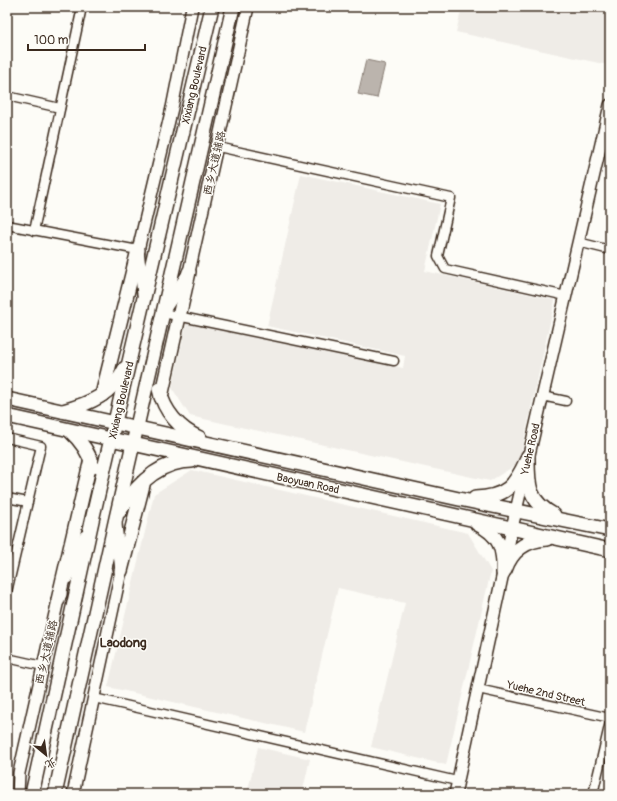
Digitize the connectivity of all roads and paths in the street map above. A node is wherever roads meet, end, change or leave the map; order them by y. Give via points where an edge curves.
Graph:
1 (82, 7) edge
2 (192, 7) edge
3 (212, 7) edge
4 (234, 7) edge
5 (248, 7) edge
6 (7, 96) edge
7 (610, 105) edge
8 (60, 108) junction
9 (218, 147) junction
10 (7, 225) edge
11 (34, 231) junction
12 (578, 242) junction
13 (138, 250) junction
14 (610, 250) edge
15 (189, 272) junction
16 (566, 296) junction
17 (144, 299) junction
18 (163, 313) junction
19 (179, 317) junction
20 (132, 351) junction
21 (154, 352) junction
22 (394, 361) dead end
23 (102, 395) junction
24 (542, 396) junction
25 (161, 397) junction
26 (7, 399) edge
27 (566, 401) dead end
28 (40, 406) junction
29 (61, 411) junction
30 (7, 416) edge
31 (36, 423) junction
32 (115, 424) junction
33 (137, 428) junction
34 (70, 431) junction
35 (7, 438) edge
36 (111, 440) junction
37 (133, 445) junction
38 (216, 446) junction
39 (528, 456) junction
40 (91, 459) junction
41 (214, 462) junction
42 (144, 482) junction
43 (7, 498) edge
44 (459, 499) junction
45 (28, 502) junction
46 (516, 510) junction
47 (449, 514) junction
48 (93, 516) junction
49 (116, 518) junction
50 (575, 522) junction
51 (512, 528) junction
52 (610, 530) edge
53 (562, 539) junction
54 (610, 550) edge
55 (11, 556) edge
56 (121, 570) junction
57 (503, 573) junction
58 (7, 592) edge
59 (58, 600) junction
60 (7, 658) edge
61 (43, 666) junction
62 (478, 689) junction
63 (94, 698) junction
64 (610, 718) edge
65 (610, 722) edge
66 (458, 781) junction
67 (18, 794) edge
68 (32, 794) edge
69 (55, 794) edge
70 (73, 794) edge
71 (454, 794) edge
72 (593, 794) edge

1 - 8 street
2 - 13 street via 172,108
3 - 17 main road, Xixiang Boulevard
4 - 18 main road, Xixiang Boulevard
5 - 9 street, 西乡大道辅路
6 - 8 street
7 - 12 street, Yuehe Road
8 - 11 street
9 - 15 street, 西乡大道辅路
9 - 16 street via 451,198 438,256 445,269
10 - 11 street
11 - 13 street
12 - 14 street
12 - 16 street, Yuehe Road
13 - 17 street
13 - 23 main road
15 - 18 street, 西乡大道辅路
15 - 19 main road
16 - 24 street, Yuehe Road
17 - 20 main road, Xixiang Boulevard
18 - 19 street
18 - 21 main road, Xixiang Boulevard
19 - 22 street
19 - 25 main road
20 - 23 main road via 117,381
20 - 32 main road, Xixiang Boulevard
21 - 25 main road
21 - 33 main road, Xixiang Boulevard
23 - 29 main road via 92,402
24 - 27 street
24 - 39 street, Yuehe Road
25 - 38 main road via 172,417 182,427
26 - 28 main road, Baoyuan Road
28 - 29 main road, Baoyuan Road
28 - 31 main road via 46,412 46,417 43,422
29 - 32 main road, Baoyuan Road
30 - 31 main road, Baoyuan Road
31 - 34 main road, Baoyuan Road
32 - 33 main road, Baoyuan Road
32 - 36 main road, Xixiang Boulevard
33 - 37 main road, Xixiang Boulevard
33 - 38 main road, Baoyuan Road
34 - 36 main road, Baoyuan Road
34 - 40 main road
35 - 45 street via 41,446
36 - 37 main road, Baoyuan Road
36 - 48 main road, Xixiang Boulevard
37 - 41 main road, Baoyuan Road
37 - 49 main road, Xixiang Boulevard
38 - 44 main road, Baoyuan Road
39 - 44 main road via 515,483 508,489 490,496
39 - 46 street, Yuehe Road
39 - 50 main road via 528,476 533,497 546,510
40 - 48 main road via 94,480
40 - 59 main road
41 - 42 main road via 178,462 153,472
41 - 47 main road, Baoyuan Road
42 - 49 main road
42 - 56 main road
43 - 45 street
44 - 46 main road, Baoyuan Road
45 - 55 street
46 - 50 main road, Baoyuan Road
46 - 51 street, Yuehe Road
47 - 51 main road, Baoyuan Road
47 - 57 main road via 476,524 494,536 502,551
48 - 59 street, 西乡大道辅路
48 - 68 main road, Xixiang Boulevard
49 - 56 street
49 - 69 main road, Xixiang Boulevard
50 - 52 main road, Baoyuan Road
51 - 53 main road, Baoyuan Road
51 - 57 street, Yuehe Road
53 - 54 main road, Baoyuan Road
53 - 57 main road via 545,539 525,544 512,555
55 - 58 street
56 - 63 street
57 - 62 street, Yuehe Road
59 - 61 street, 西乡大道辅路
60 - 61 street
61 - 67 street, 西乡大道辅路 via 19,773
62 - 64 street, Yuehe 2nd Street
62 - 66 street, Yuehe Road
63 - 66 street
63 - 70 street
65 - 72 street
66 - 71 street, Yuehe Road

